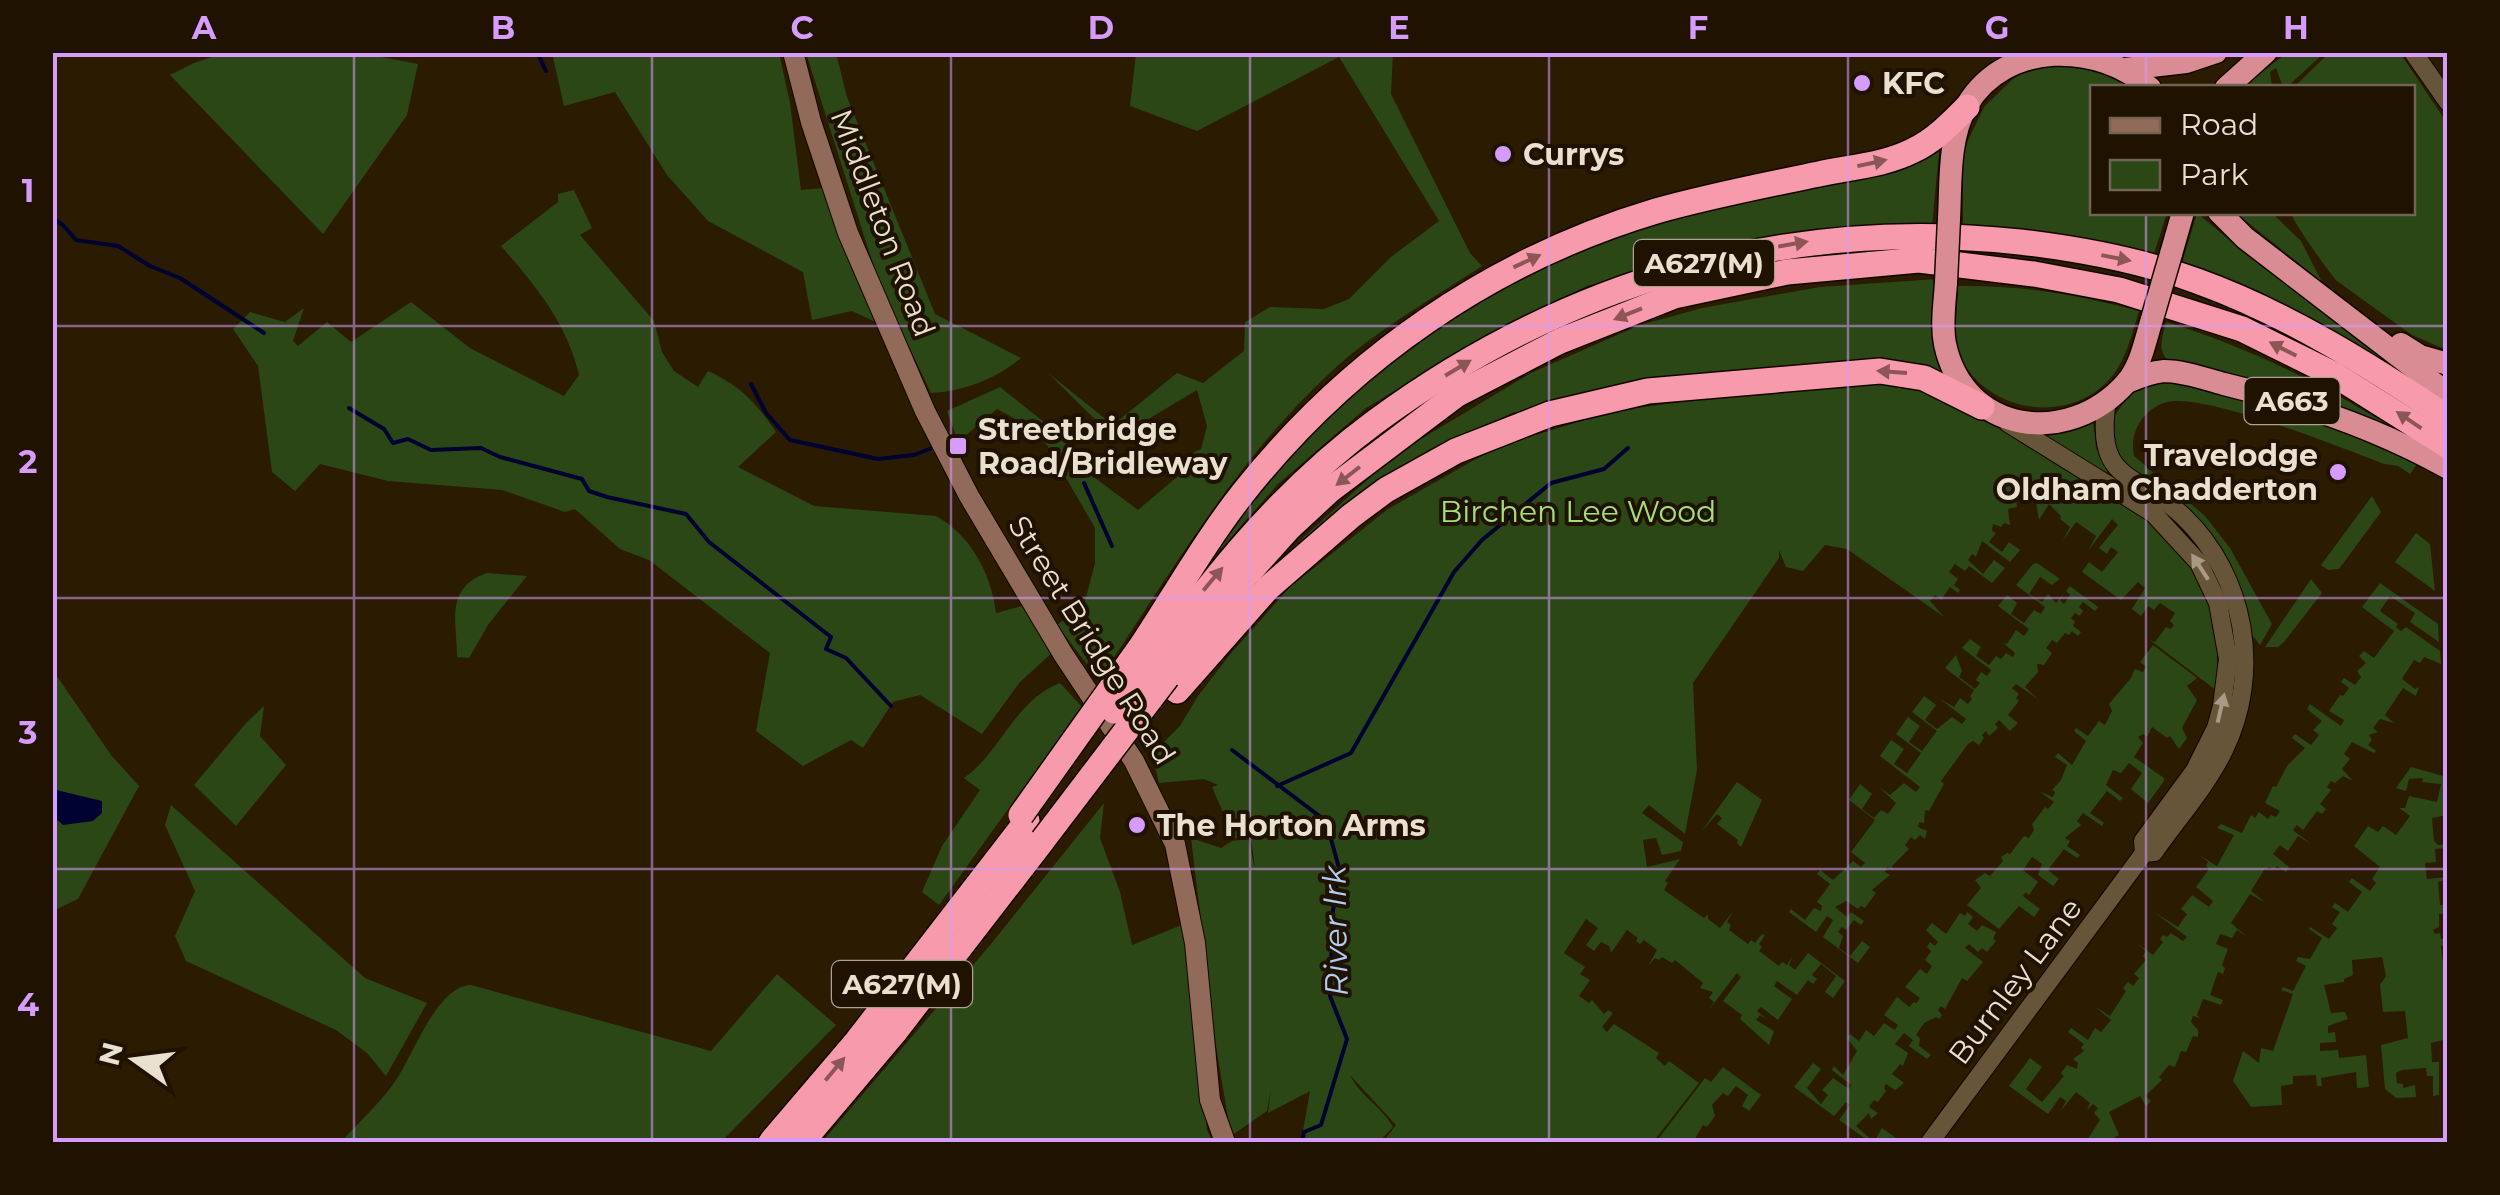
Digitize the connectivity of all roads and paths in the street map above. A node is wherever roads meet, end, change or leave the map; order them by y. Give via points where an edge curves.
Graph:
1 (793, 52) edge
2 (2216, 52) edge
3 (2266, 52) edge
4 (2413, 52) edge
5 (2125, 69) junction
6 (2146, 85) edge
7 (2229, 85) edge
8 (2448, 102) edge
9 (1966, 107) junction
10 (2182, 215) edge
11 (2223, 215) edge
12 (2318, 292) junction
13 (2448, 364) edge
14 (2127, 382) junction
15 (2448, 394) edge
16 (2107, 400) junction
17 (1986, 410) junction
18 (926, 411) joint
19 (2448, 418) edge
20 (2448, 446) edge
21 (2448, 468) edge
22 (1160, 668) junction
23 (1036, 831) junction
24 (2144, 853) junction
25 (771, 1142) edge
26 (802, 1142) edge
27 (1225, 1142) edge
28 (1930, 1142) edge

1 - 18 main road, Middleton Road via 838,204
2 - 5 highway
3 - 7 highway
4 - 8 street
5 - 6 highway
5 - 9 highway via 2078,54 2040,56 1992,77
9 - 17 highway, bridge via 1953,146 1946,346
22 -> 9 highway, A627(M) via 1241,496 1298,428 1411,329 1502,272 1581,236 1658,210 1900,156 1926,144
10 - 14 highway, bridge
11 - 12 highway
12 - 13 highway via 2420,356
12 - 15 highway
14 - 16 highway
14 - 21 highway, A663 via 2171,372 2280,397 2358,424
16 - 17 highway via 2082,416 2049,423
16 - 24 street, Burnley Lane via 2103,440 2111,462 2181,514 2212,550 2236,602 2245,659 2239,708 2222,754 2154,852
17 -> 22 highway, A627(M) via 1924,378 1880,370 1590,402 1456,450 1386,490
24 -> 17 street, Burnley Lane via 2143,841 2194,770 2222,708 2228,659 2218,603 2199,564 2153,513
18 - 27 main road, Street Bridge Road via 1063,654 1134,760 1174,844 1195,943 1210,1100
22 -> 19 highway, A627(M) via 1202,593 1250,535 1373,423 1429,385 1584,302 1659,274 1804,242 1972,237 2138,262 2276,316
20 -> 22 highway, A627(M) via 2242,328 2119,290 1919,260 1787,272 1674,296 1560,341 1456,395 1330,490
22 - 23 highway, A627(M), bridge
22 - 23 highway, A627(M)
25 -> 23 highway, A627(M) via 954,917
23 - 26 highway, A627(M) via 953,955
24 - 28 street, Burnley Lane

